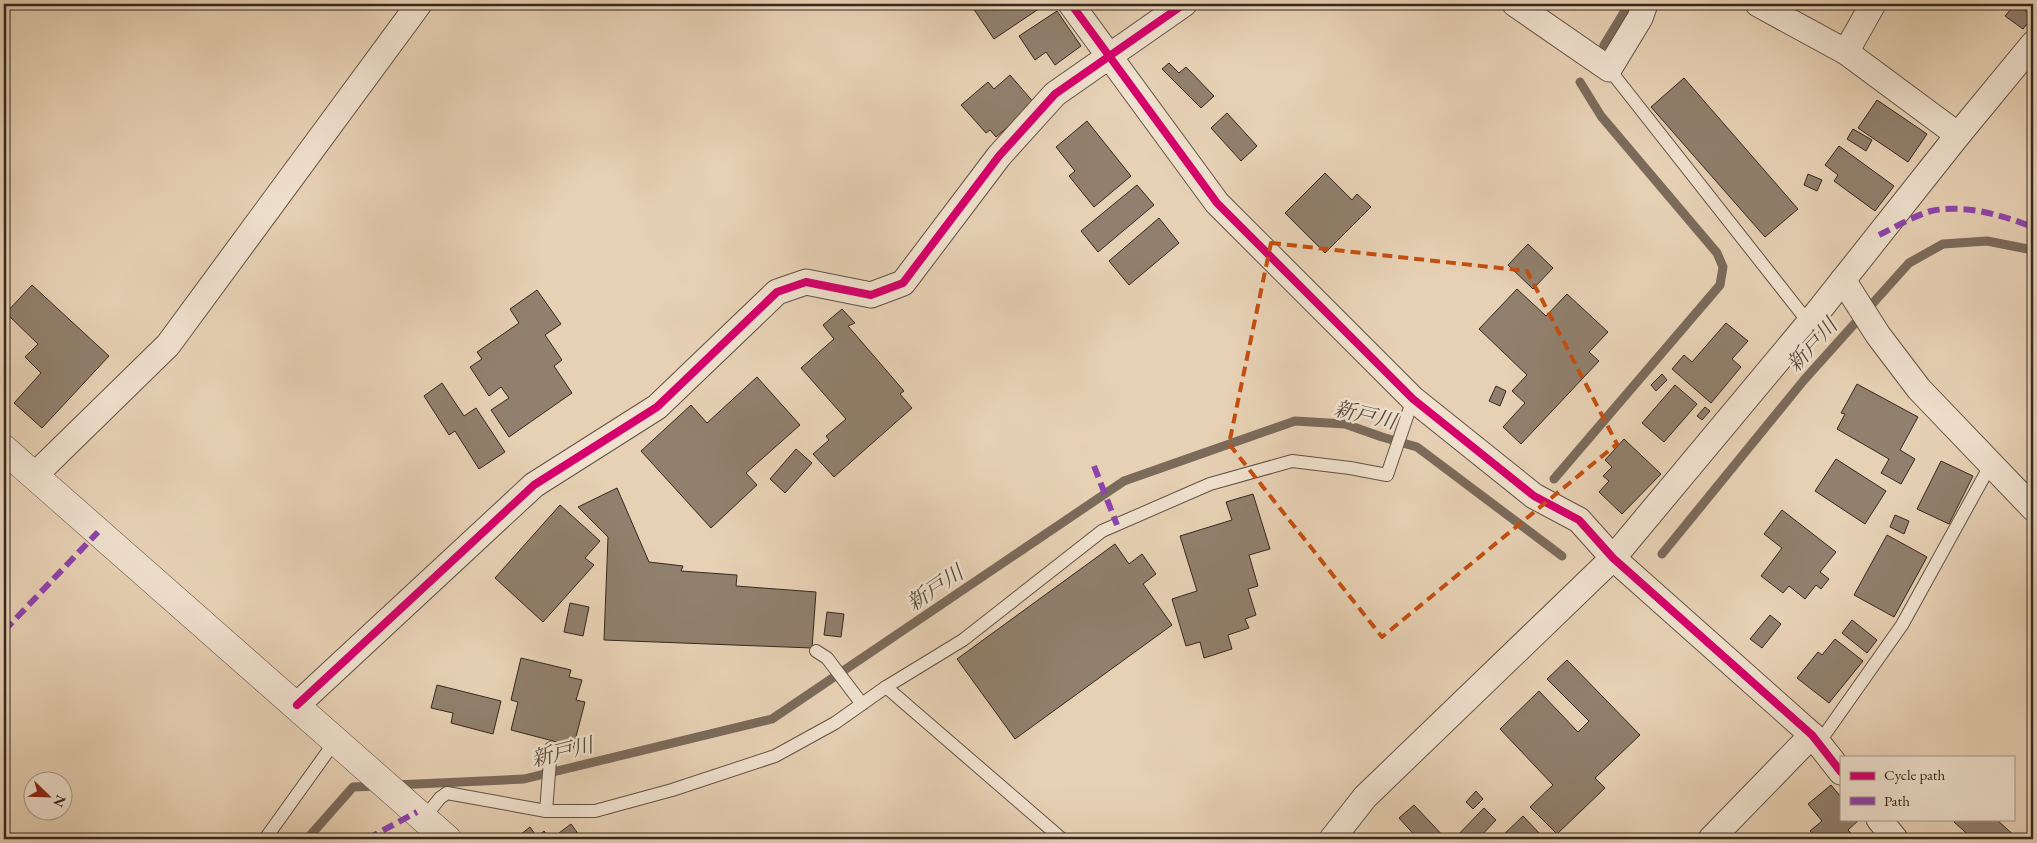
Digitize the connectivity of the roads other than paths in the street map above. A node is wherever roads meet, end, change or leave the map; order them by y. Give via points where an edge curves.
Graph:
1 (419, 4) edge
2 (1071, 4) edge
3 (1184, 4) edge
4 (1515, 4) edge
5 (1645, 4) edge
6 (1758, 4) edge
7 (1873, 4) edge
8 (2033, 44) edge
9 (1846, 52) junction
10 (1107, 56) junction
11 (1609, 69) junction
12 (1958, 135) junction
13 (1849, 289) junction
14 (1809, 323) junction
15 (1410, 408) junction
16 (4, 449) edge
17 (1991, 464) junction
18 (34, 476) junction
19 (2033, 508) edge
20 (1613, 558) junction
21 (816, 651) dead end
22 (886, 687) junction
23 (862, 704) junction
24 (297, 705) junction
25 (336, 740) junction
26 (1815, 740) junction
27 (551, 750) dead end
28 (1840, 771) edge
29 (546, 810) junction
30 (417, 811) junction
31 (1880, 820) edge
32 (265, 839) edge
33 (448, 839) edge
34 (1062, 839) edge
35 (1332, 839) edge
36 (1711, 839) edge
37 (1895, 839) edge

1 - 18 street via 168,345
2 - 10 street
3 - 10 street
4 - 11 street
5 - 11 street
6 - 9 street
7 - 9 street
8 - 12 street
9 - 12 street
10 - 15 street via 1217,203
10 - 24 street via 1055,94 1005,149 903,283 871,295 806,282 777,292 657,407 534,485
11 - 14 lane
12 - 13 street
13 - 14 street
13 - 17 street via 1878,335 1919,389
14 - 20 street
15 - 20 street via 1534,496 1579,520
15 - 22 lane via 1386,476 1292,461 1210,484 1102,531 963,640
16 - 18 street
17 - 19 street
17 - 26 lane via 1902,625
18 - 24 street
20 - 26 street
20 - 35 street via 1364,797
21 - 23 lane via 827,658
22 - 23 lane
22 - 34 lane
23 - 29 lane via 775,756 596,811
24 - 25 street
25 - 30 street
25 - 32 lane
26 - 28 street
26 - 36 street
27 - 29 lane
29 - 30 lane via 447,793
30 - 33 street
31 - 37 street

